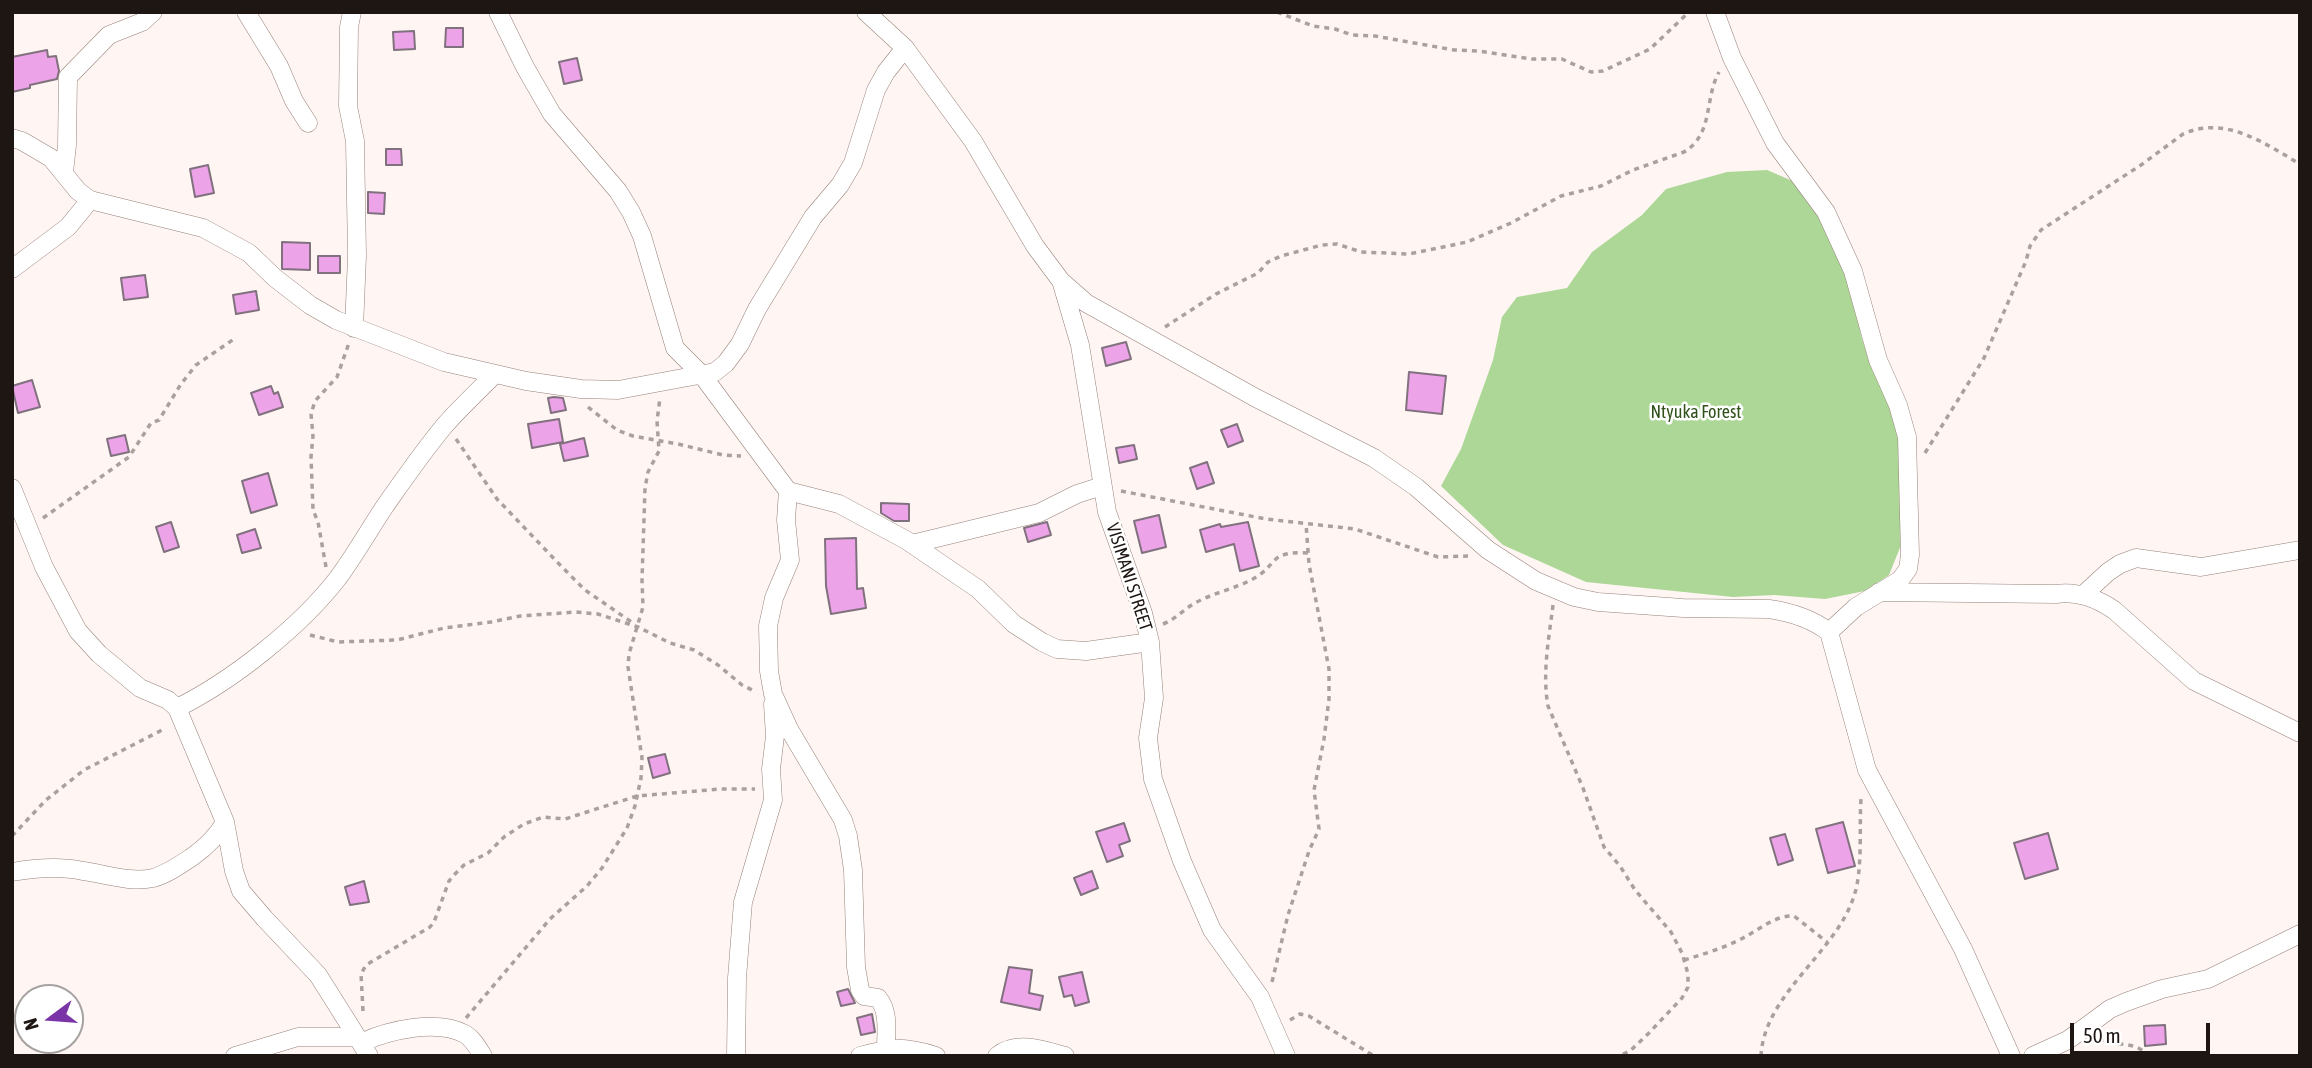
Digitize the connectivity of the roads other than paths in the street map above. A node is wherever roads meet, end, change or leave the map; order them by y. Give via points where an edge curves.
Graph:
1 (153, 12) edge
2 (246, 12) edge
3 (352, 12) edge
4 (498, 12) edge
5 (866, 12) edge
6 (1715, 12) edge
7 (905, 48) junction
8 (308, 123) dead end
9 (12, 138) edge
10 (64, 172) junction
11 (90, 200) junction
12 (12, 269) edge
13 (1061, 281) junction
14 (354, 328) junction
15 (702, 374) junction
16 (494, 375) junction
17 (1102, 486) junction
18 (12, 488) edge
19 (788, 491) junction
20 (912, 544) junction
21 (2300, 551) edge
22 (1879, 592) junction
23 (2083, 595) junction
24 (1829, 632) junction
25 (1149, 637) junction
26 (773, 694) junction
27 (180, 714) junction
28 (2300, 733) edge
29 (225, 822) junction
30 (12, 872) edge
31 (2300, 934) edge
32 (363, 1044) edge
33 (886, 1052) edge
34 (235, 1056) edge
35 (483, 1056) edge
36 (736, 1056) edge
37 (860, 1056) edge
38 (936, 1056) edge
39 (998, 1056) edge
40 (1065, 1056) edge
41 (1286, 1056) edge
42 (2011, 1056) edge
43 (2033, 1056) edge

1 - 10 street via 142,22 109,34 68,77
2 - 8 street
3 - 14 street via 348,106 355,141
4 - 15 street via 552,114 631,212 672,342
5 - 7 street
6 - 22 street via 1731,58 1775,143 1826,212 1842,245 1878,360 1898,405 1907,437 1910,555 1900,580
7 - 13 street via 973,141
7 - 15 street via 876,90 853,163 840,185 813,218 740,344 715,372
9 - 10 street via 51,158
10 - 11 street
11 - 12 street via 68,227
11 - 14 street via 176,220 223,237 310,305
13 - 17 street, VISIMANI STREET via 1082,355
13 - 24 street via 1086,303 1374,458 1416,487 1488,550 1536,581 1587,600 1786,611
14 - 16 street via 444,362
15 - 16 street via 618,390
15 - 19 street
16 - 27 street via 444,426 329,588 287,631
17 - 20 street via 1039,513
17 - 25 street, VISIMANI STREET
18 - 27 street via 44,567 78,632 140,688 168,700
19 - 20 street via 858,512
19 - 26 street via 790,560 768,626
20 - 25 street via 978,589 1014,624 1057,649 1086,651
21 - 23 street via 2201,567 2136,558 2114,568
22 - 23 street
22 - 24 street
23 - 28 street via 2114,610 2194,681
24 - 42 street via 1867,770 1963,949
25 - 41 street, VISIMANI STREET via 1154,698 1148,738 1153,779 1164,814 1212,930 1260,997
26 - 33 street via 801,753 843,820 853,870 859,987 864,996 878,998 883,1006
26 - 36 street via 774,789 743,902
27 - 29 street
29 - 30 street via 200,852 155,877 141,880 41,868
29 - 32 street via 241,891 318,975
31 - 43 street via 2208,979 2162,989 2110,1009 2084,1030
32 - 34 street via 298,1037
32 - 35 street via 422,1027 444,1027 467,1036
33 - 37 street
33 - 38 street via 910,1049
39 - 40 street via 1021,1047

